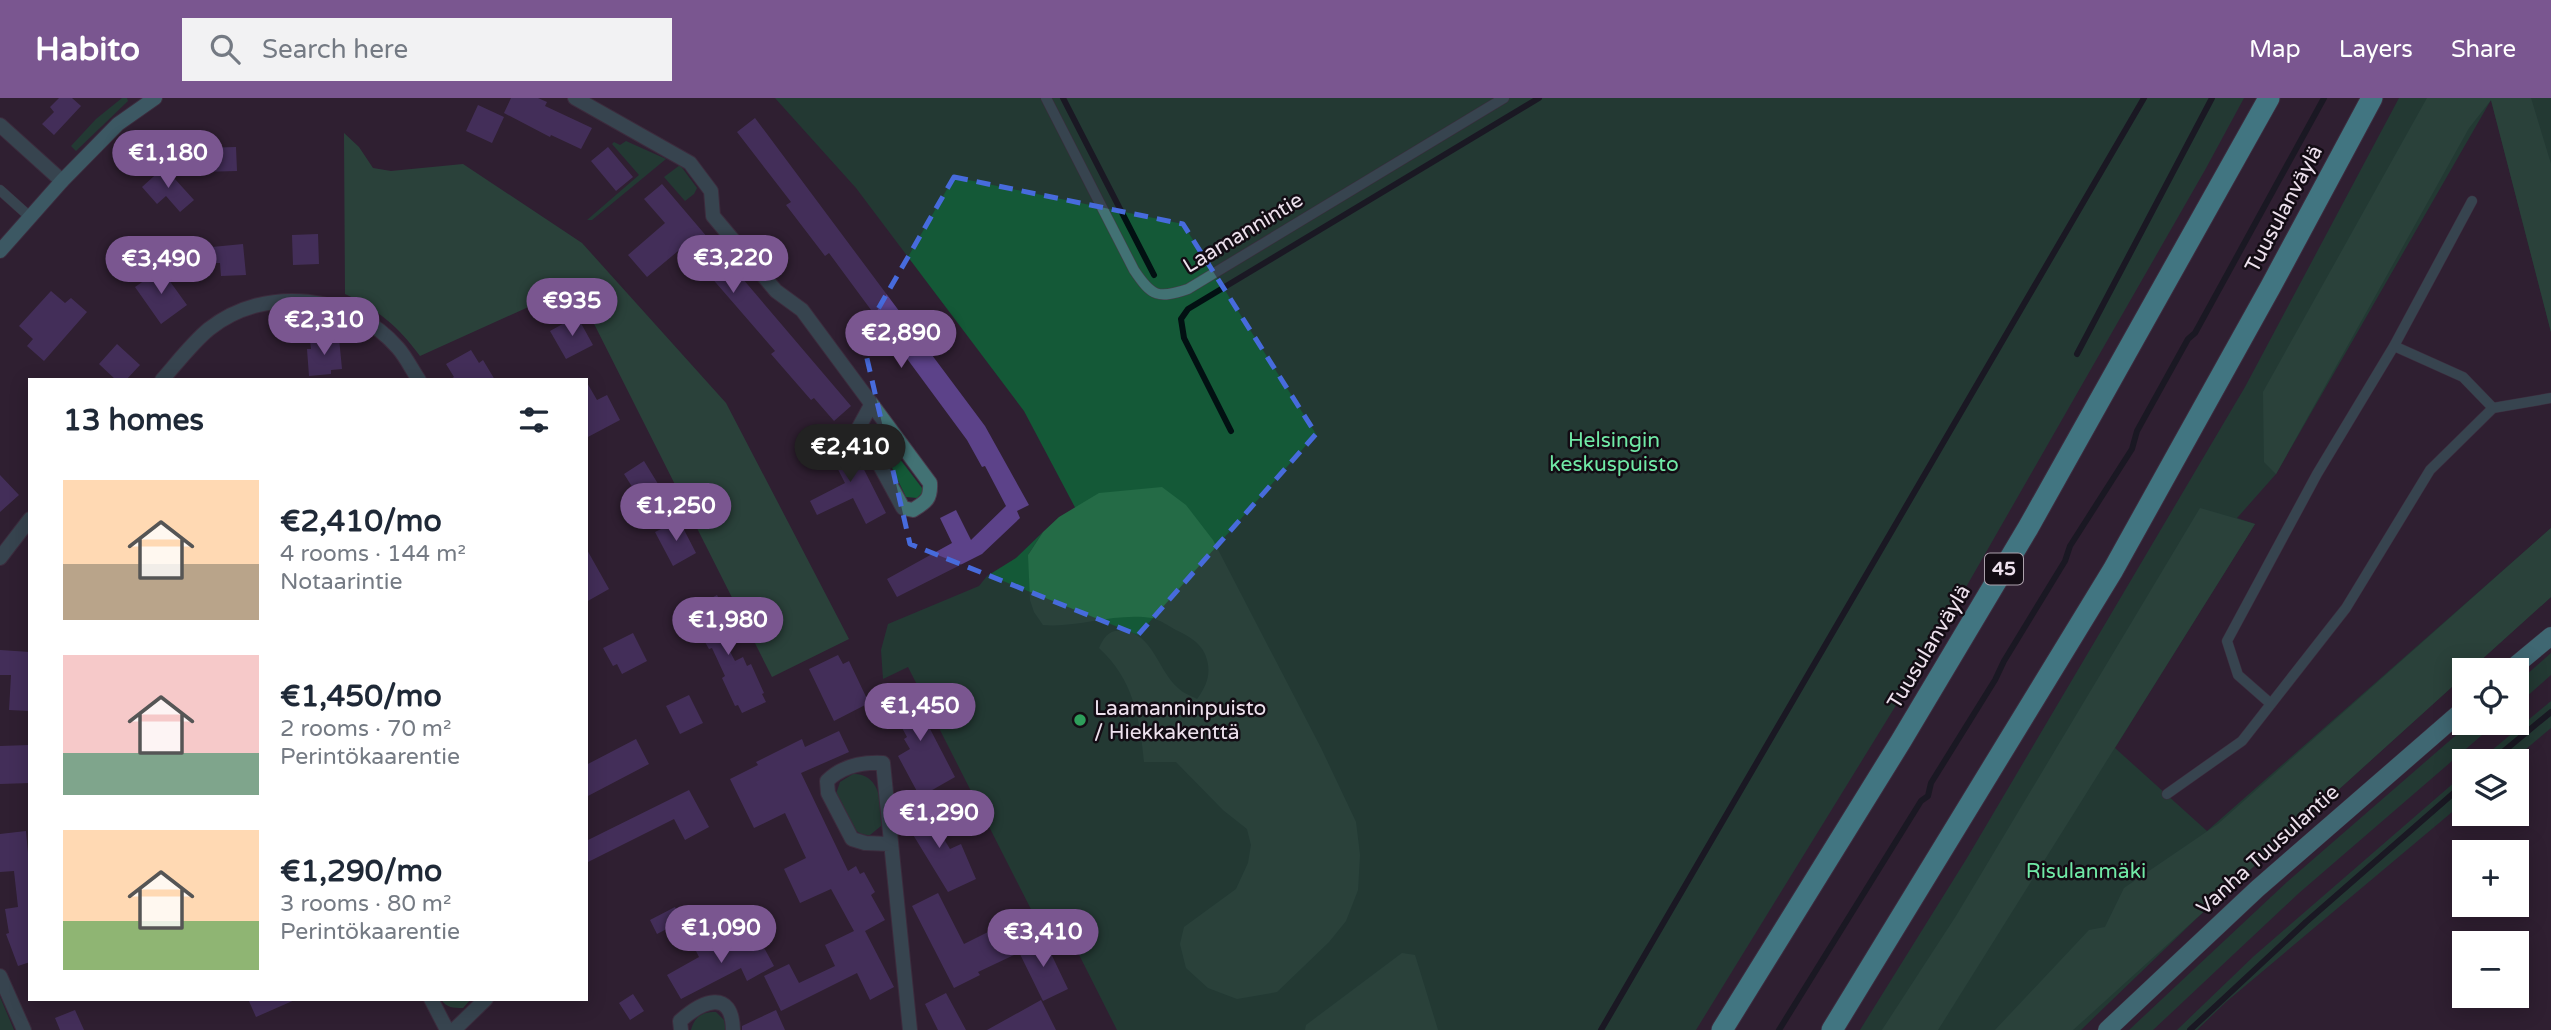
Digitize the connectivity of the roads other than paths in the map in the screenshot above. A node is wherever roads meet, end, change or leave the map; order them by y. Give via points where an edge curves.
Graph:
1 (155, 98) edge
2 (575, 98) edge
3 (1046, 98) edge
4 (1504, 98) edge
5 (2269, 98) edge
6 (2372, 98) edge
7 (0, 125) edge
8 (62, 181) junction
9 (0, 190) edge
10 (2472, 201) dead end
11 (30, 217) junction
12 (0, 251) edge
13 (2394, 346) junction
14 (164, 378) edge
15 (418, 378) edge
16 (2551, 398) edge
17 (871, 405) junction
18 (2493, 408) junction
19 (28, 522) edge
20 (0, 558) edge
21 (2551, 636) edge
22 (2524, 658) edge
23 (2271, 705) junction
24 (2452, 719) edge
25 (2167, 794) dead end
26 (890, 844) junction
27 (0, 976) edge
28 (432, 1001) edge
29 (484, 1001) edge
30 (24, 1030) edge
31 (447, 1030) edge
32 (454, 1030) edge
33 (681, 1030) edge
34 (733, 1030) edge
35 (910, 1030) edge
36 (1722, 1030) edge
37 (1832, 1030) edge
38 (2106, 1030) edge

1 - 8 street via 118,124
2 - 17 street via 690,163 710,191 713,216 776,291 802,310
3 - 4 lane, Laamannintie via 1133,270 1144,286 1166,296 1188,289
5 - 36 highway, Tuusulanväylä / 45 via 2028,528
6 - 37 highway, Tuusulanväylä via 2113,570
7 - 8 street
8 - 11 street
9 - 11 lane
10 - 13 lane
11 - 12 street
13 - 18 lane via 2463,377
13 - 23 lane via 2317,474 2227,641 2238,675
14 - 15 street via 209,329 228,318 273,302 307,300 327,303 377,328 399,349
16 - 18 lane
17 - 17 street via 930,483 927,502 913,510 903,508 859,427
18 - 23 lane via 2430,470 2346,608
19 - 20 street
21 - 22 main road
23 - 25 lane via 2242,741
24 - 38 main road, Vanha Tuusulantie via 2257,889
26 - 26 street via 883,763 865,762 833,775 827,781 828,793 852,839
26 - 35 street
27 - 30 street
28 - 31 street
29 - 32 street
33 - 34 street via 680,1021 686,1015 720,1002 729,1007

